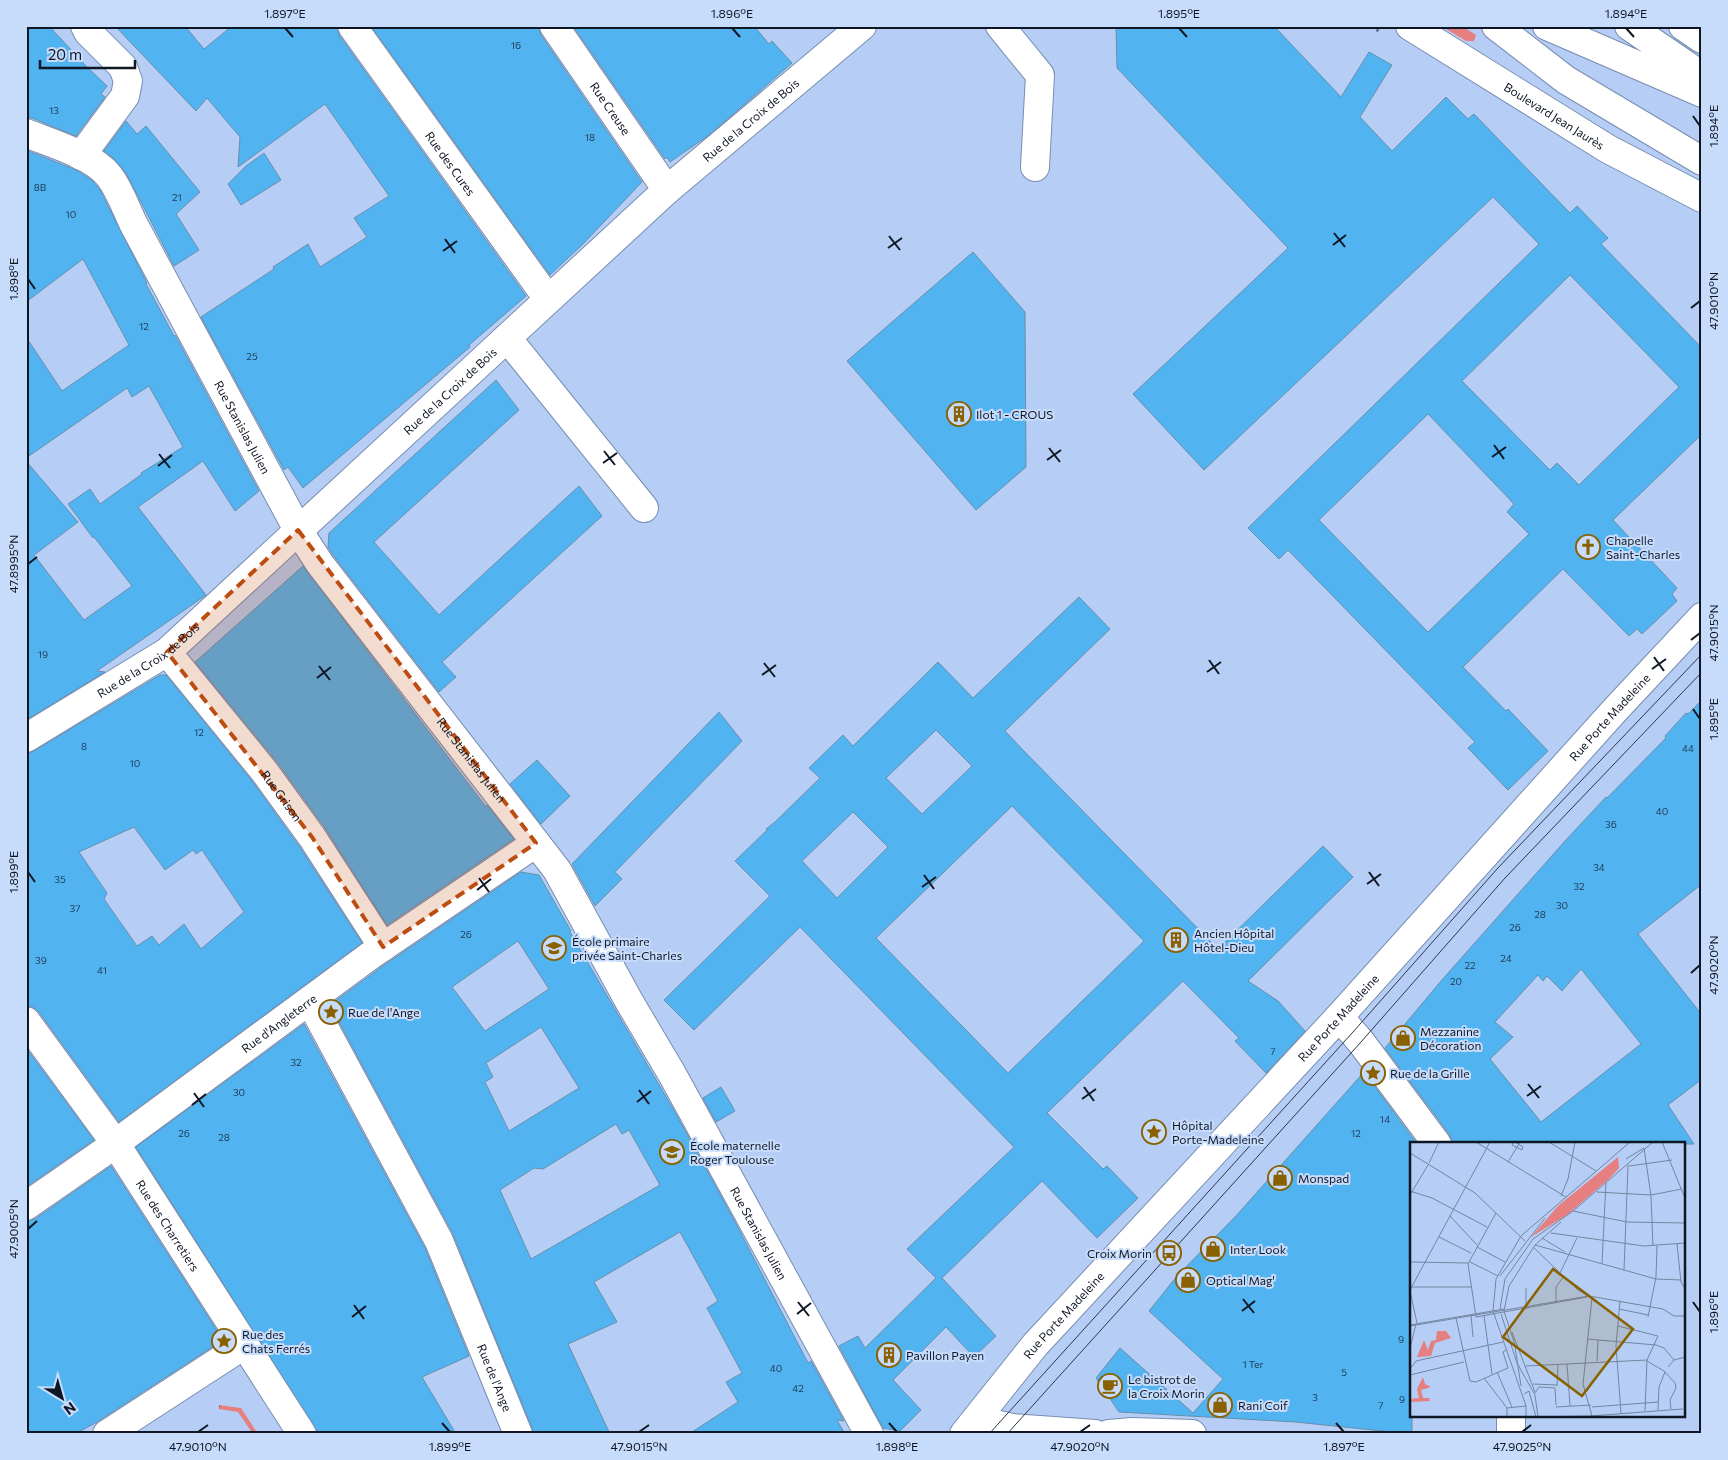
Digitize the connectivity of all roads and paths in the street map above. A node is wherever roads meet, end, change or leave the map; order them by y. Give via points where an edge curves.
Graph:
1 (85, 26) edge
2 (352, 26) edge
3 (554, 26) edge
4 (862, 26) edge
5 (1000, 26) edge
6 (1410, 26) edge
7 (1496, 26) edge
8 (1547, 26) edge
9 (1629, 26) edge
10 (1683, 26) edge
11 (1702, 39) edge
12 (1702, 76) edge
13 (1702, 93) edge
14 (26, 133) edge
15 (81, 156) junction
16 (1702, 161) edge
17 (1035, 167) dead end
18 (667, 190) junction
19 (1702, 198) edge
20 (548, 299) junction
21 (507, 338) junction
22 (644, 508) dead end
23 (298, 530) junction
24 (1702, 618) edge
25 (167, 652) junction
26 (26, 738) edge
27 (536, 843) junction
28 (383, 947) junction
29 (310, 1001) junction
30 (1339, 1018) junction
31 (26, 1021) edge
32 (1436, 1142) edge
33 (115, 1143) junction
34 (26, 1206) edge
35 (244, 1345) junction
36 (1511, 1418) edge
37 (970, 1427) edge
38 (107, 1434) edge
39 (302, 1434) edge
40 (518, 1434) edge
41 (869, 1434) edge
42 (1095, 1434) edge
43 (1109, 1434) edge
44 (1192, 1434) edge
45 (1511, 1434) edge

1 - 15 street via 123,67 128,81 126,96
2 - 20 street, Rue des Cures
3 - 18 street, Rue Creuse
4 - 18 street, Rue de la Croix de Bois
5 - 17 street via 1040,75
6 - 19 street, Boulevard Jean Jaurès via 1608,149
7 - 16 street via 1566,80
8 - 13 street
9 - 12 street
10 - 11 street
14 - 15 street, Rue Stanislas Julien
15 - 23 street, Rue Stanislas Julien via 104,170 115,185
18 - 20 street, Rue de la Croix de Bois
20 - 21 street, Rue de la Croix de Bois
21 - 22 street
21 - 23 street, Rue de la Croix de Bois
23 - 25 street, Rue de la Croix de Bois
23 - 27 street, Rue Stanislas Julien via 320,564
24 - 30 street, Rue Porte Madeleine
25 - 26 street, Rue de la Croix de Bois
25 - 28 street, Rue Grison via 264,771 312,837
27 - 28 street, Rue d'Angleterre
27 - 41 street, Rue Stanislas Julien via 557,870
28 - 29 street, Rue d'Angleterre
29 - 33 street, Rue d'Angleterre
29 - 40 street, Rue de l'Ange via 439,1241
30 - 32 street via 1361,1042
30 - 37 street, Rue Porte Madeleine via 1035,1345
31 - 33 street, Rue des Charretiers
33 - 34 street, Rue d'Angleterre
33 - 35 street, Rue des Charretiers
35 - 38 street
35 - 39 street, Rue des Charretiers
36 - 45 street
37 - 42 street
43 - 44 street

